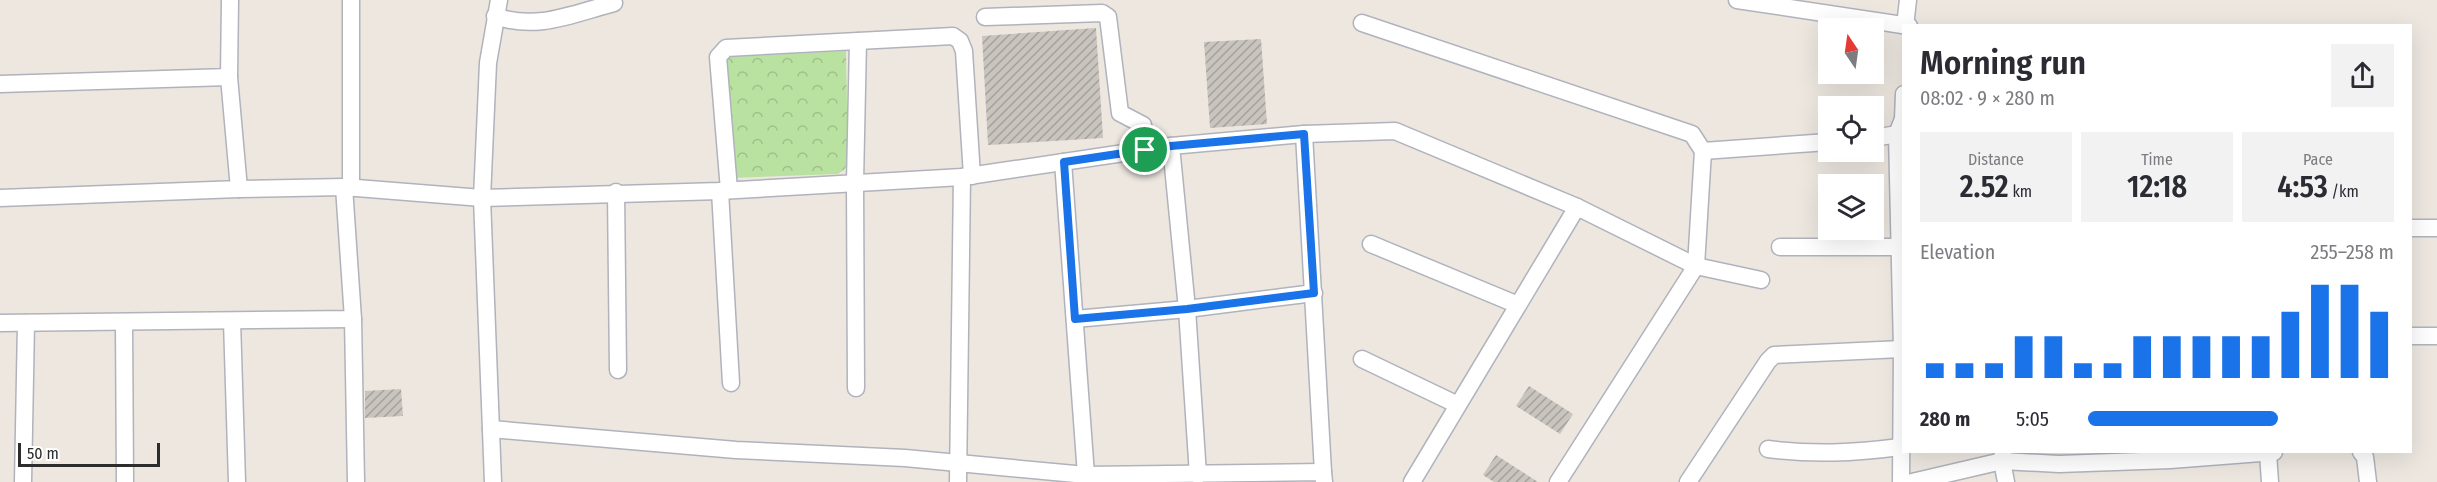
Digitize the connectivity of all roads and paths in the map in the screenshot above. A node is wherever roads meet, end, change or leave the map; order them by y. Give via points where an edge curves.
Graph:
1 (230, 0) edge
2 (351, 0) edge
3 (1737, 0) edge
4 (1908, 0) edge
5 (614, 3) dead end
6 (497, 8) edge
7 (986, 17) dead end
8 (1362, 23) dead end
9 (1902, 24) edge
10 (1906, 24) edge
11 (858, 42) junction
12 (229, 77) junction
13 (0, 84) edge
14 (1902, 122) edge
15 (1304, 134) junction
16 (1897, 134) junction
17 (1884, 136) edge
18 (1818, 143) edge
19 (1171, 146) junction
20 (1145, 150) junction
21 (1703, 151) junction
22 (1064, 162) junction
23 (967, 176) junction
24 (855, 182) junction
25 (348, 187) junction
26 (239, 189) junction
27 (724, 190) junction
28 (616, 192) junction
29 (0, 198) edge
30 (482, 198) junction
31 (1577, 207) junction
32 (2412, 228) edge
33 (2437, 228) edge
34 (1371, 244) dead end
35 (1780, 247) dead end
36 (1898, 247) junction
37 (1696, 266) junction
38 (1761, 280) dead end
39 (1314, 293) junction
40 (1518, 305) junction
41 (1187, 309) junction
42 (353, 319) junction
43 (1075, 319) junction
44 (232, 321) junction
45 (0, 323) edge
46 (26, 323) junction
47 (124, 323) junction
48 (2412, 336) edge
49 (2437, 336) edge
50 (1902, 349) edge
51 (1362, 359) dead end
52 (618, 370) dead end
53 (730, 383) dead end
54 (856, 388) dead end
55 (1458, 405) junction
56 (491, 429) junction
57 (1900, 447) junction
58 (1768, 448) dead end
59 (2253, 453) edge
60 (2271, 453) edge
61 (2362, 453) edge
62 (2002, 456) edge
63 (959, 463) junction
64 (1086, 475) junction
65 (1198, 475) junction
66 (1324, 477) edge
67 (23, 482) edge
68 (125, 482) edge
69 (237, 482) edge
70 (356, 482) edge
71 (493, 482) edge
72 (958, 482) edge
73 (1412, 482) edge
74 (1558, 482) edge
75 (1688, 482) edge
76 (1901, 482) edge
77 (1912, 482) edge
78 (2006, 482) edge
79 (2270, 482) edge
80 (2368, 482) edge

1 - 12 street
2 - 25 street
3 - 9 street
4 - 10 street
5 - 6 street via 535,23 515,23
6 - 30 street via 488,63
7 - 20 street via 1102,13 1108,17 1120,113 1143,125
8 - 21 street via 1692,134
11 - 23 street via 953,36 960,41 964,51
11 - 24 street
11 - 27 street via 726,48 721,52 718,57
12 - 13 street
12 - 26 street
14 - 16 street
15 - 19 street
15 - 31 street via 1395,131
15 - 39 street
16 - 17 street
16 - 36 street
18 - 21 street
19 - 20 street
19 - 41 street
20 - 22 street
21 - 37 street
22 - 23 street
22 - 43 street
23 - 24 street
23 - 63 street
24 - 27 street
24 - 54 street
25 - 26 street
25 - 30 street
25 - 42 street
26 - 29 street
27 - 28 street
27 - 53 street
28 - 30 street
28 - 52 street
30 - 56 street
31 - 37 street
31 - 40 street
32 - 33 street
34 - 40 street
35 - 36 street
36 - 50 street
37 - 38 street
37 - 74 street
39 - 41 street
39 - 66 street
40 - 55 street
41 - 43 street
41 - 65 street
42 - 44 street
42 - 70 street
43 - 64 street
44 - 47 street
44 - 69 street
45 - 46 street
46 - 47 street
46 - 67 street
47 - 68 street
48 - 49 street
50 - 57 street
50 - 75 street via 1774,355
51 - 55 street
55 - 73 street
56 - 63 street via 736,450
56 - 71 street
57 - 58 street via 1850,454
57 - 76 street
59 - 62 street via 2059,464
60 - 79 street
61 - 80 street
62 - 77 street
62 - 78 street
63 - 64 street
63 - 72 street
64 - 65 street
65 - 66 street

